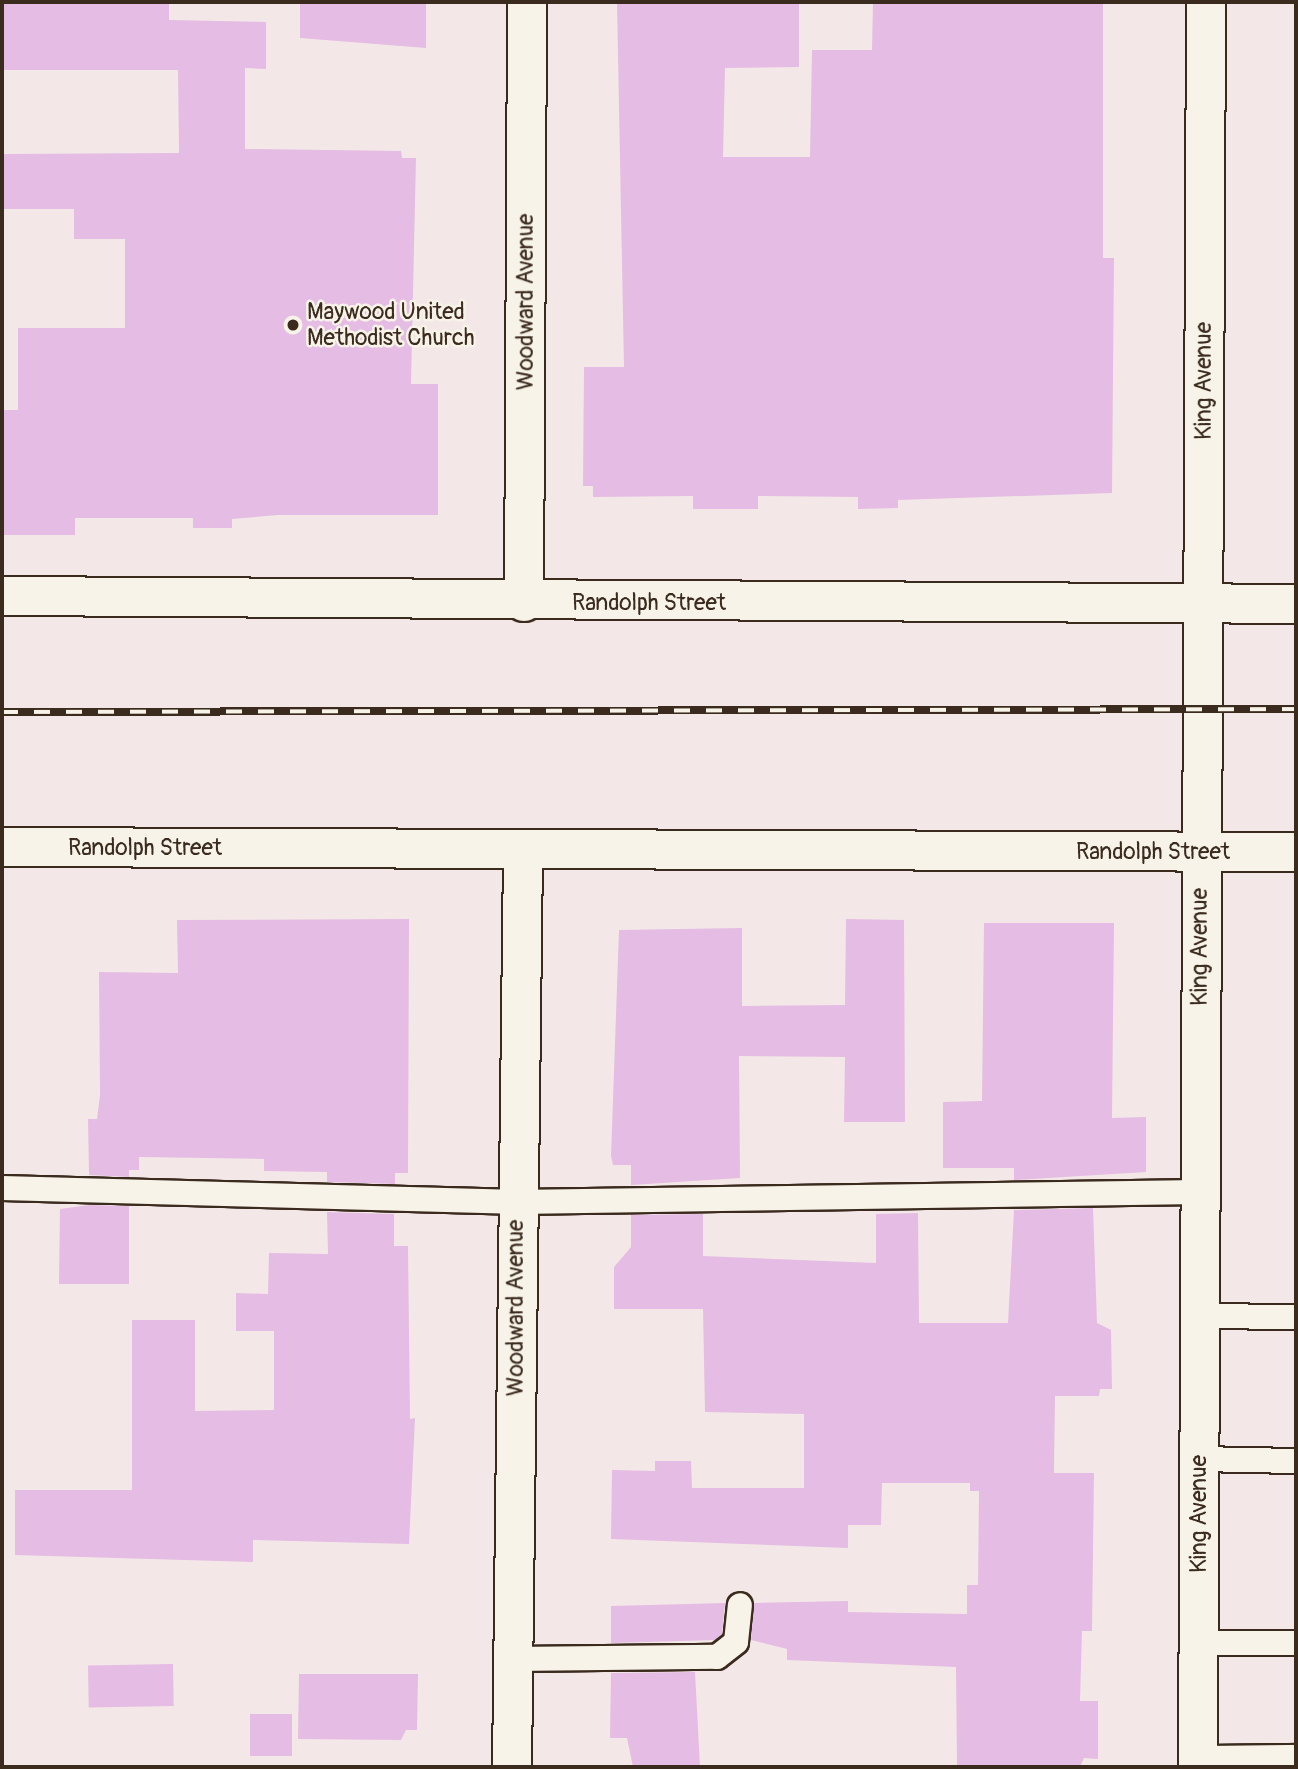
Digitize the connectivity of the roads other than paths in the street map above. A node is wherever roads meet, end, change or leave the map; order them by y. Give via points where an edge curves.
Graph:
1 (527, 2) edge
2 (1206, 2) edge
3 (2, 596) edge
4 (524, 602) junction
5 (1203, 604) junction
6 (1296, 604) edge
7 (2, 848) edge
8 (523, 850) junction
9 (1200, 852) junction
10 (1296, 852) edge
11 (2, 1188) edge
12 (1200, 1192) junction
13 (516, 1202) junction
14 (1200, 1317) junction
15 (1296, 1317) edge
16 (1199, 1459) junction
17 (1296, 1461) edge
18 (740, 1605) dead end
19 (1199, 1643) junction
20 (1296, 1643) edge
21 (513, 1659) junction
22 (1296, 1757) edge
23 (1198, 1763) edge
24 (512, 1767) edge

1 - 4 street, Woodward Avenue
2 - 5 street, King Avenue
3 - 4 street, Randolph Street
4 - 5 street, Randolph Street
5 - 6 street, Randolph Street
5 - 9 street, King Avenue
7 - 8 street, Randolph Street
8 - 9 street, Randolph Street
8 - 13 street, Woodward Avenue
9 - 10 street, Randolph Street
9 - 12 street, King Avenue
11 - 13 lane
12 - 13 lane
12 - 14 street, King Avenue
13 - 21 street, Woodward Avenue
14 - 15 lane
14 - 16 street, King Avenue
16 - 17 lane
16 - 19 street, King Avenue
18 - 21 lane via 736,1642 718,1657
19 - 20 lane
19 - 23 street, King Avenue
21 - 24 street, Woodward Avenue
22 - 23 lane

